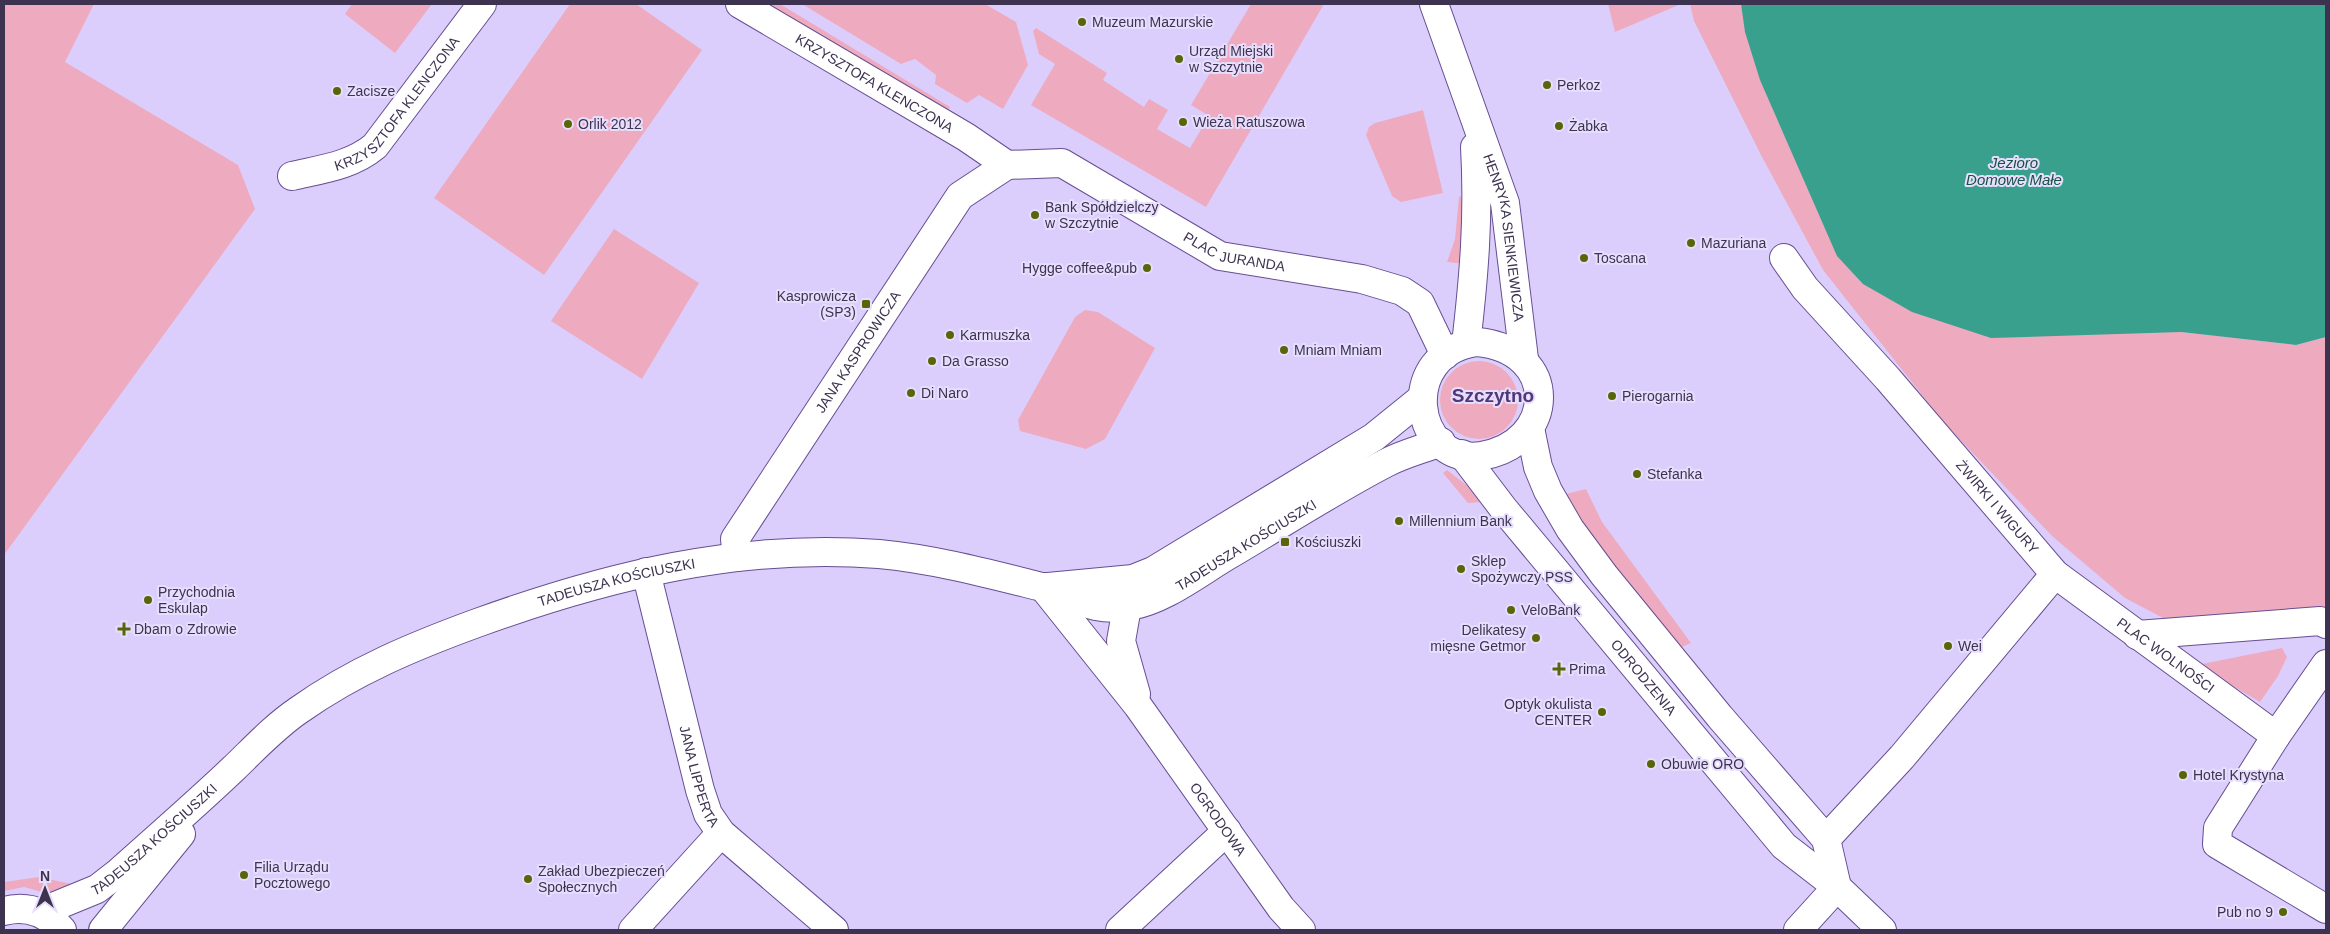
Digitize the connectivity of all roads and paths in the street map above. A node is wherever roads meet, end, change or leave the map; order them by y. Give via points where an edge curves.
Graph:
1 (482, 4) edge
2 (740, 4) edge
3 (1434, 4) edge
4 (1473, 118) junction
5 (1007, 164) junction
6 (292, 176) dead end
7 (1784, 258) dead end
8 (1455, 349) junction
9 (1524, 359) junction
10 (1422, 399) junction
11 (1530, 428) junction
12 (1452, 448) junction
13 (737, 557) junction
14 (646, 572) junction
15 (2055, 574) junction
16 (1043, 587) junction
17 (1127, 607) junction
18 (2326, 624) edge
19 (2137, 635) junction
20 (2326, 664) edge
21 (1138, 706) junction
22 (2276, 736) junction
23 (234, 768) junction
24 (1227, 831) junction
25 (721, 833) junction
26 (1826, 839) junction
27 (1784, 846) junction
28 (1837, 887) junction
29 (2326, 909) edge
30 (4, 911) edge
31 (41, 912) junction
32 (62, 930) edge
33 (103, 930) edge
34 (632, 930) edge
35 (834, 930) edge
36 (1120, 930) edge
37 (1301, 930) edge
38 (1798, 930) edge
39 (1882, 930) edge

1 - 6 street, KRZYSZTOFA KLENCZONA via 375,146 345,164
2 - 5 street, KRZYSZTOFA KLENCZONA
3 - 4 street, HENRYKA SIENKIEWICZA
4 - 8 street, HENRYKA SIENKIEWICZA via 1478,201 1474,276
4 - 9 street, HENRYKA SIENKIEWICZA via 1505,203
5 - 8 street, PLAC JURANDA via 1062,163 1220,256 1362,279 1402,291 1420,303
5 - 13 street, JANA KASPROWICZA via 960,196 735,539
7 - 15 street, ŻWIRKI I WIGURY via 1805,288 1888,379
8 - 9 street via 1493,344
8 - 10 street via 1436,363 1427,377
9 - 11 street via 1539,388 1539,401
10 - 12 street via 1429,429
10 - 16 street, TADEUSZA KOŚCIUSZKI via 1374,436 1153,571 1133,579
11 - 12 street via 1501,450 1480,456
11 - 26 street via 1538,467 1570,528 1604,575 1720,717
12 - 17 street, TADEUSZA KOŚCIUSZKI via 1389,461 1168,591
12 - 27 street, ODRODZENIA
13 - 14 street, TADEUSZA KOŚCIUSZKI
13 - 16 street, TADEUSZA KOŚCIUSZKI via 835,552 885,555 932,561
14 - 23 street, TADEUSZA KOŚCIUSZKI via 528,605 426,641 384,660 333,687 289,716
14 - 25 street, JANA LIPPERTA via 700,790 708,814
15 - 19 street, PLAC WOLNOŚCI
15 - 26 street via 1902,757
16 - 17 street, TADEUSZA KOŚCIUSZKI via 1090,606
16 - 21 street, OGRODOWA
17 - 21 street, OGRODOWA via 1121,641
18 - 19 street via 2320,621
19 - 22 street, PLAC WOLNOŚCI
20 - 22 street
21 - 24 street, OGRODOWA
22 - 29 street via 2218,828 2217,844
23 - 31 street, TADEUSZA KOŚCIUSZKI via 111,878 97,888
23 - 33 street, TADEUSZA KOŚCIUSZKI
24 - 36 street
24 - 37 street, OGRODOWA
25 - 34 street
25 - 35 street, JANA LIPPERTA
26 - 27 street
26 - 28 street
27 - 28 street, ODRODZENIA
28 - 38 street
28 - 39 street, ODRODZENIA
30 - 31 street via 28,909
31 - 32 street

